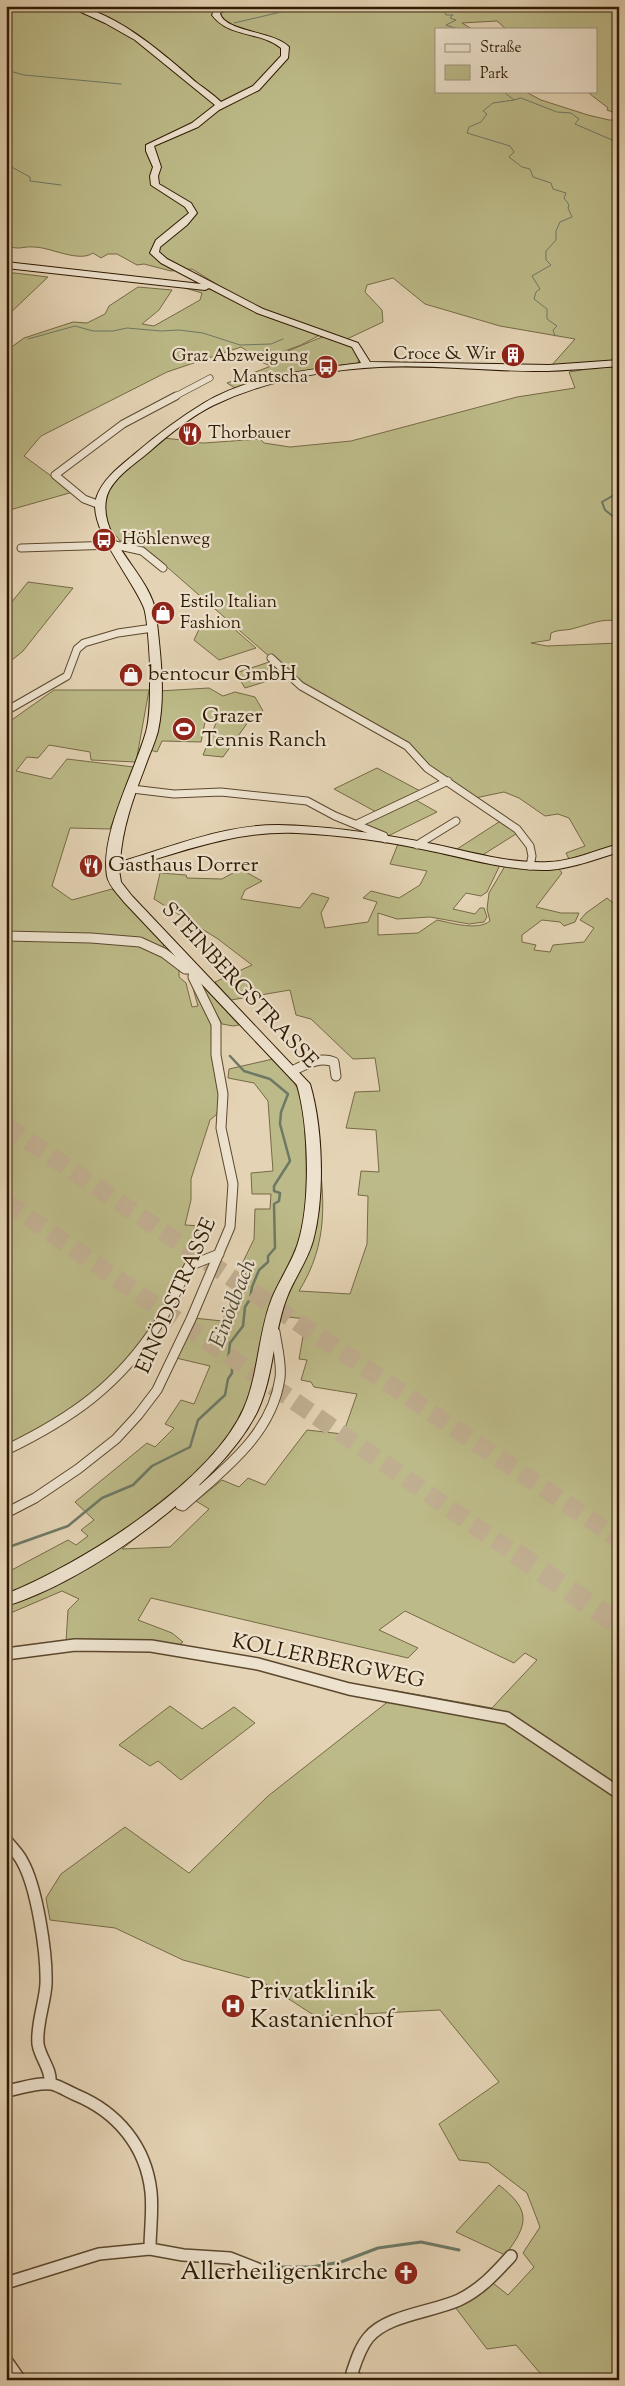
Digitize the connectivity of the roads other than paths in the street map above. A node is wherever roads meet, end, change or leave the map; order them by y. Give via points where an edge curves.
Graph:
1 (72, 6) edge
2 (229, 6) edge
3 (220, 106) junction
4 (6, 266) edge
5 (214, 287) junction
6 (619, 363) edge
7 (367, 366) junction
8 (210, 378) dead end
9 (100, 505) junction
10 (115, 546) junction
11 (21, 548) dead end
12 (163, 568) dead end
13 (153, 628) junction
14 (271, 658) dead end
15 (6, 711) edge
16 (448, 781) junction
17 (132, 789) junction
18 (456, 821) dead end
19 (357, 824) junction
20 (385, 839) junction
21 (418, 845) junction
22 (619, 848) edge
23 (530, 866) junction
24 (112, 868) junction
25 (6, 936) edge
26 (194, 969) junction
27 (292, 1071) junction
28 (336, 1076) dead end
29 (219, 1254) junction
30 (271, 1330) junction
31 (6, 1450) edge
32 (194, 1482) junction
33 (6, 1513) edge
34 (6, 1600) edge
35 (6, 1654) edge
36 (619, 1793) edge
37 (6, 1840) edge
38 (50, 2084) junction
39 (6, 2091) edge
40 (150, 2249) junction
41 (511, 2256) dead end
42 (258, 2268) dead end
43 (6, 2283) edge
44 (6, 2360) edge
45 (20, 2380) edge
46 (356, 2380) edge

1 - 3 main road via 136,36 176,66
2 - 3 main road via 217,12 219,20 277,40 286,52 256,88
3 - 5 main road via 195,126 154,142 149,148 157,165 155,184 188,205 193,213 157,244 154,253
4 - 5 main road
5 - 7 main road via 260,311 355,345
6 - 7 main road via 549,368
7 - 9 main road via 275,380 215,401 175,426 122,468 104,490
8 - 9 street via 123,424 55,475 84,499
9 - 10 main road, STEINBERGSTRASSE via 104,528
10 - 11 street
10 - 12 street via 142,551
10 - 13 main road, STEINBERGSTRASSE via 141,589
13 - 15 street via 118,633 84,643 77,649 67,676
13 - 17 main road, STEINBERGSTRASSE via 156,685 152,731
14 - 16 street via 301,686 399,741 427,768
16 - 19 street
16 - 23 street via 525,835 533,860
17 - 19 street via 174,794 221,792 307,801
17 - 24 main road, STEINBERGSTRASSE via 115,843
18 - 21 street
19 - 20 street
20 - 21 main road
20 - 24 main road via 310,830 261,829 201,841
21 - 23 main road
22 - 23 main road via 567,864
24 - 26 main road, STEINBERGSTRASSE via 115,882 128,899
25 - 26 street via 140,942 164,953 185,969
26 - 27 main road, STEINBERGSTRASSE
26 - 29 street, EINÖDSTRASSE via 193,977 216,1024 216,1054 222,1083 221,1128 233,1184 230,1227
27 - 28 street via 315,1061 330,1060 334,1062
27 - 30 main road, STEINBERGSTRASSE via 303,1084 309,1102 312,1191 309,1226 301,1254 279,1300
29 - 31 street via 190,1265 150,1336 134,1357 87,1403 50,1428
29 - 33 street, EINÖDSTRASSE via 157,1390 138,1414 116,1439 78,1469
30 - 32 main road, STEINBERGSTRASSE via 251,1408 218,1460
30 - 32 street via 277,1332 276,1356 280,1377 268,1416 258,1433 223,1472 183,1506 180,1504 198,1484
32 - 34 main road, STEINBERGSTRASSE via 92,1560
35 - 36 street, KOLLERBERGWEG via 75,1645 151,1646 258,1664 348,1689 507,1718
37 - 38 street via 22,1860 31,1881 43,1945 46,1983 38,2043 42,2062 51,2075
38 - 39 street
38 - 40 street via 94,2102 130,2134 146,2165 151,2193
40 - 42 street via 230,2258
40 - 43 street via 99,2254
41 - 46 street via 475,2291 371,2334 352,2373
44 - 45 street

